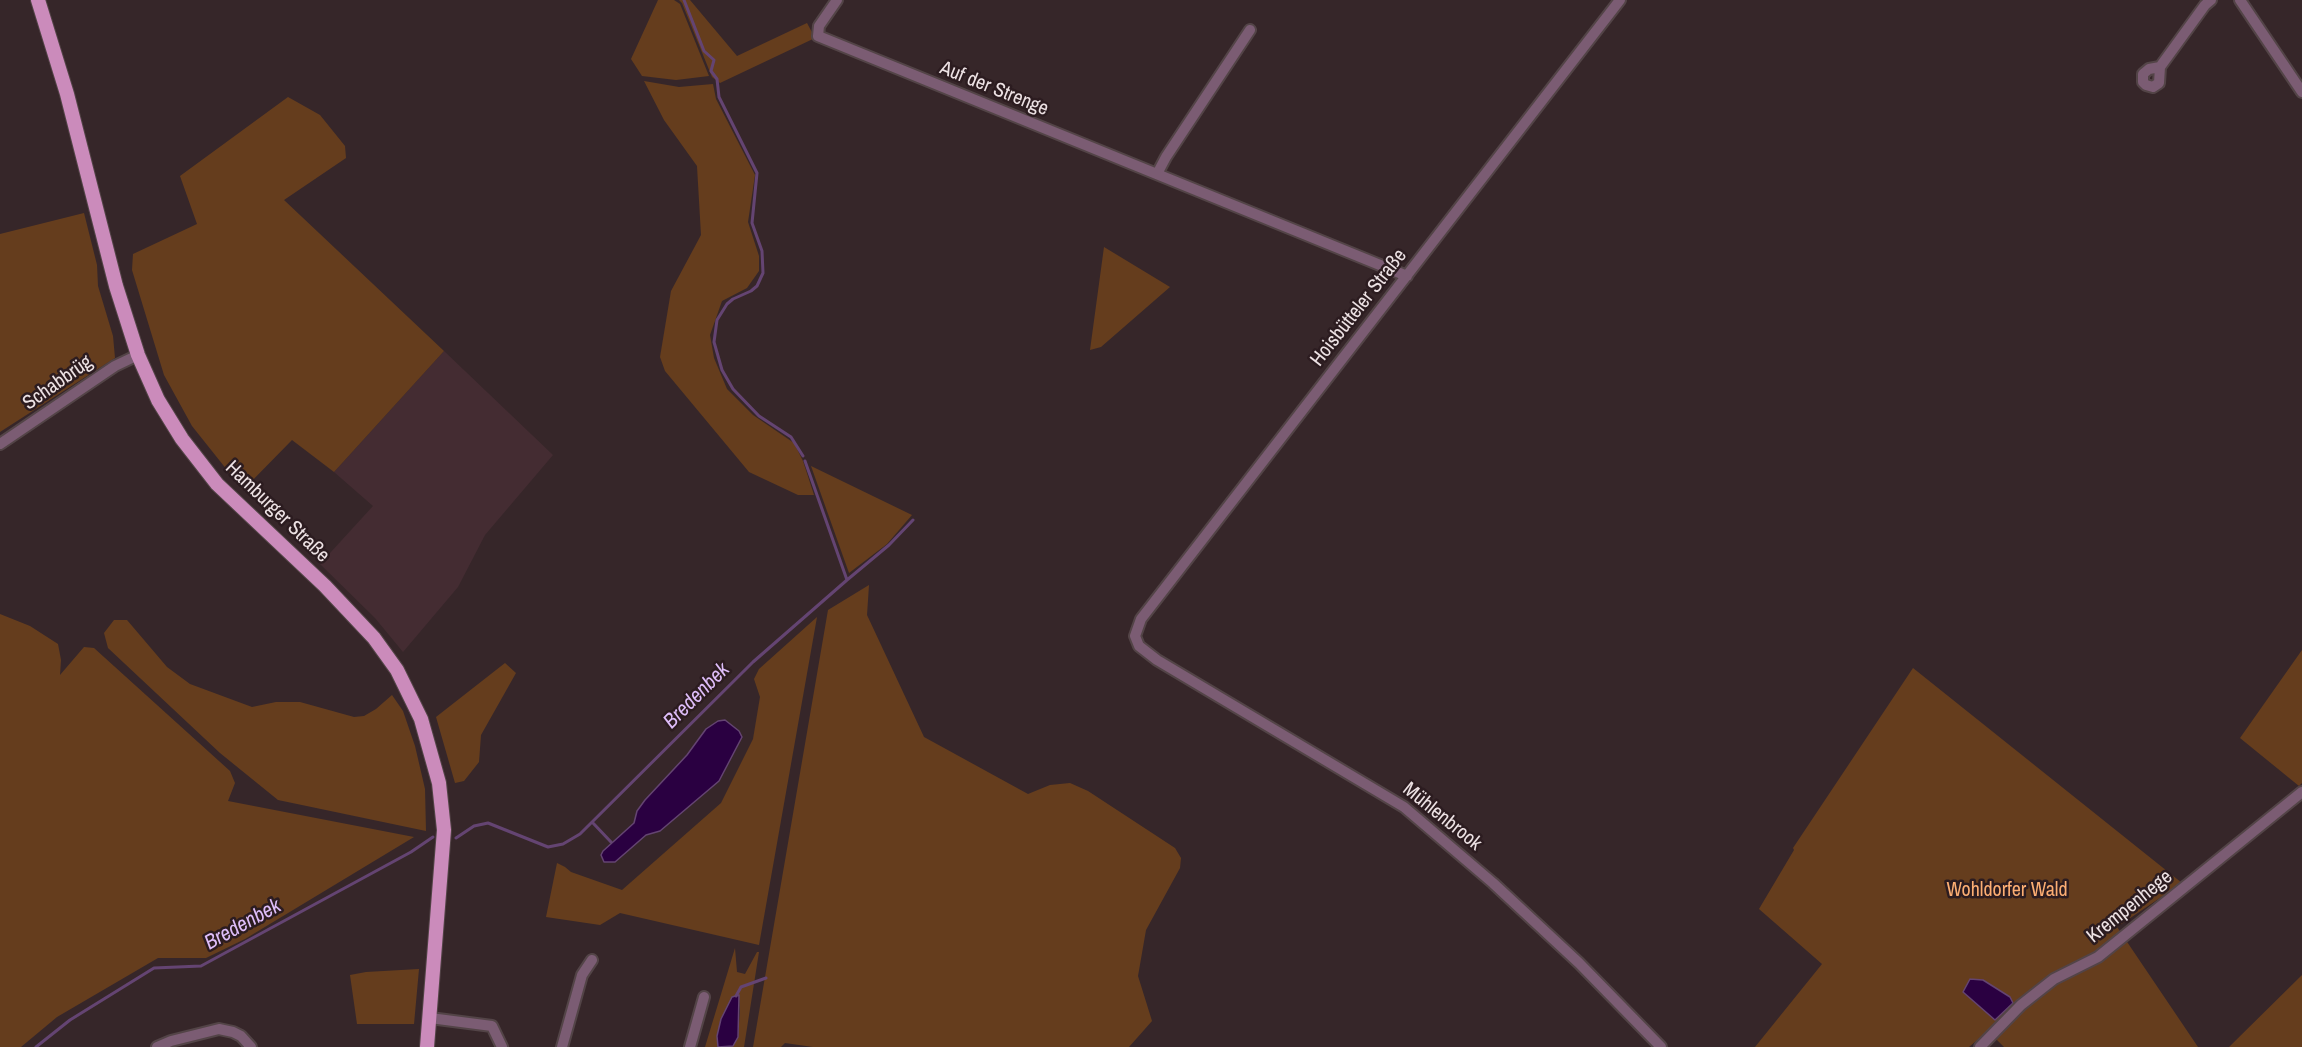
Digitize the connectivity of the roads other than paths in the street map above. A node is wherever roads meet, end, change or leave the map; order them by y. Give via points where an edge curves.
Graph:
1 (38, 0) edge
2 (837, 0) edge
3 (1620, 0) edge
4 (2211, 0) edge
5 (2240, 0) edge
6 (1250, 30) dead end
7 (2160, 67) dead end
8 (2302, 92) edge
9 (1157, 174) junction
10 (1407, 276) junction
11 (138, 355) junction
12 (0, 444) edge
13 (1136, 641) joint
14 (2302, 792) edge
15 (592, 960) dead end
16 (704, 997) dead end
17 (430, 1018) junction
18 (157, 1047) edge
19 (251, 1047) edge
20 (427, 1047) edge
21 (502, 1047) edge
22 (562, 1047) edge
23 (690, 1047) edge
24 (1660, 1047) edge
25 (1980, 1047) edge

1 - 11 main road, Hamburger Straße
2 - 9 street, Auf der Strenge via 819,26 818,36
3 - 10 street, Hoisbütteler Straße
4 - 7 street
5 - 8 street
6 - 9 street
9 - 10 street, Auf der Strenge
10 - 13 street, Hoisbütteler Straße via 1141,620
11 - 12 street, Schabbrüg via 115,366
11 - 17 main road, Hamburger Straße via 166,414 204,468 374,638 415,705 430,747 444,830
13 - 24 street, Mühlenbrook via 1156,660 1404,807 1528,915
14 - 25 street, Krempenhege via 2098,957 2054,979 2021,1005
15 - 22 street via 582,975
16 - 23 street
17 - 20 main road, Hamburger Straße
17 - 21 street via 488,1025
18 - 19 street via 219,1029 241,1036

